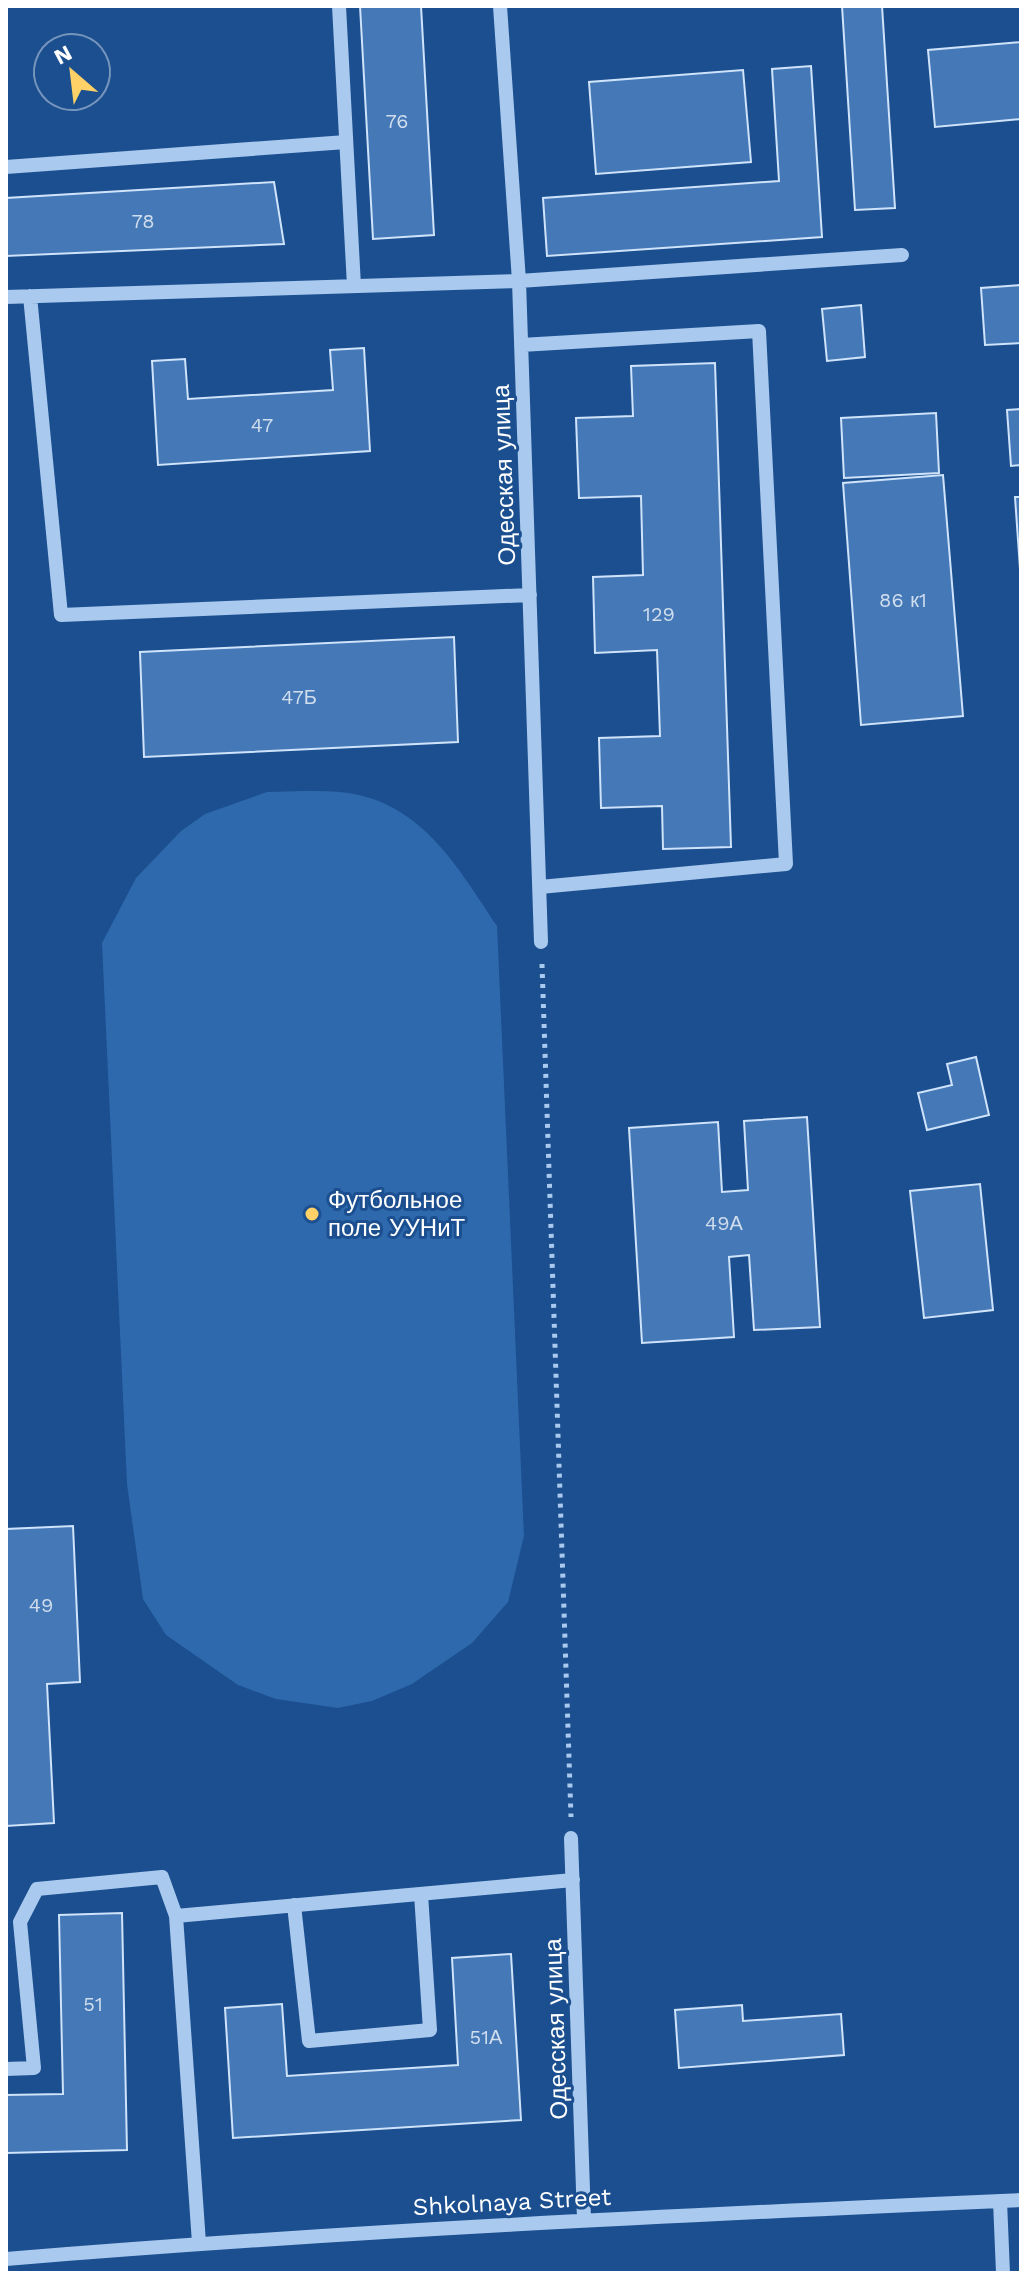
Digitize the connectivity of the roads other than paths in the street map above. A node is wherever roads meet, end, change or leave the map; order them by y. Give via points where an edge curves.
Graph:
1 (339, 6) edge
2 (500, 6) edge
3 (346, 142) junction
4 (6, 167) edge
5 (902, 255) dead end
6 (519, 281) junction
7 (354, 286) junction
8 (30, 296) junction
9 (6, 297) edge
10 (521, 345) junction
11 (530, 595) junction
12 (540, 887) junction
13 (541, 942) road end
14 (571, 1838) road end
15 (573, 1880) junction
16 (421, 1894) junction
17 (294, 1905) junction
18 (176, 1916) junction
19 (6, 2069) edge
20 (1021, 2200) edge
21 (1000, 2201) junction
22 (584, 2219) junction
23 (199, 2243) junction
24 (6, 2259) edge
25 (1003, 2273) edge

1 - 3 street
2 - 6 street, Одесская улица
3 - 4 street
3 - 7 street
5 - 6 street
6 - 7 street
6 - 10 street, Одесская улица
7 - 8 street
8 - 9 street
8 - 11 street via 61,615
10 - 11 street, Одесская улица
10 - 12 street via 759,331 786,864
11 - 12 street, Одесская улица
12 - 13 street, Одесская улица
14 - 15 street, Одесская улица
15 - 16 street
15 - 22 street, Одесская улица
16 - 17 street
16 - 17 street via 430,2030 309,2041
17 - 18 street
18 - 19 street via 162,1877 37,1889 20,1922 34,2068
18 - 23 street
20 - 21 street, Shkolnaya Street
21 - 22 street, Shkolnaya Street
21 - 25 street
22 - 23 street, Shkolnaya Street
23 - 24 street, Shkolnaya Street

